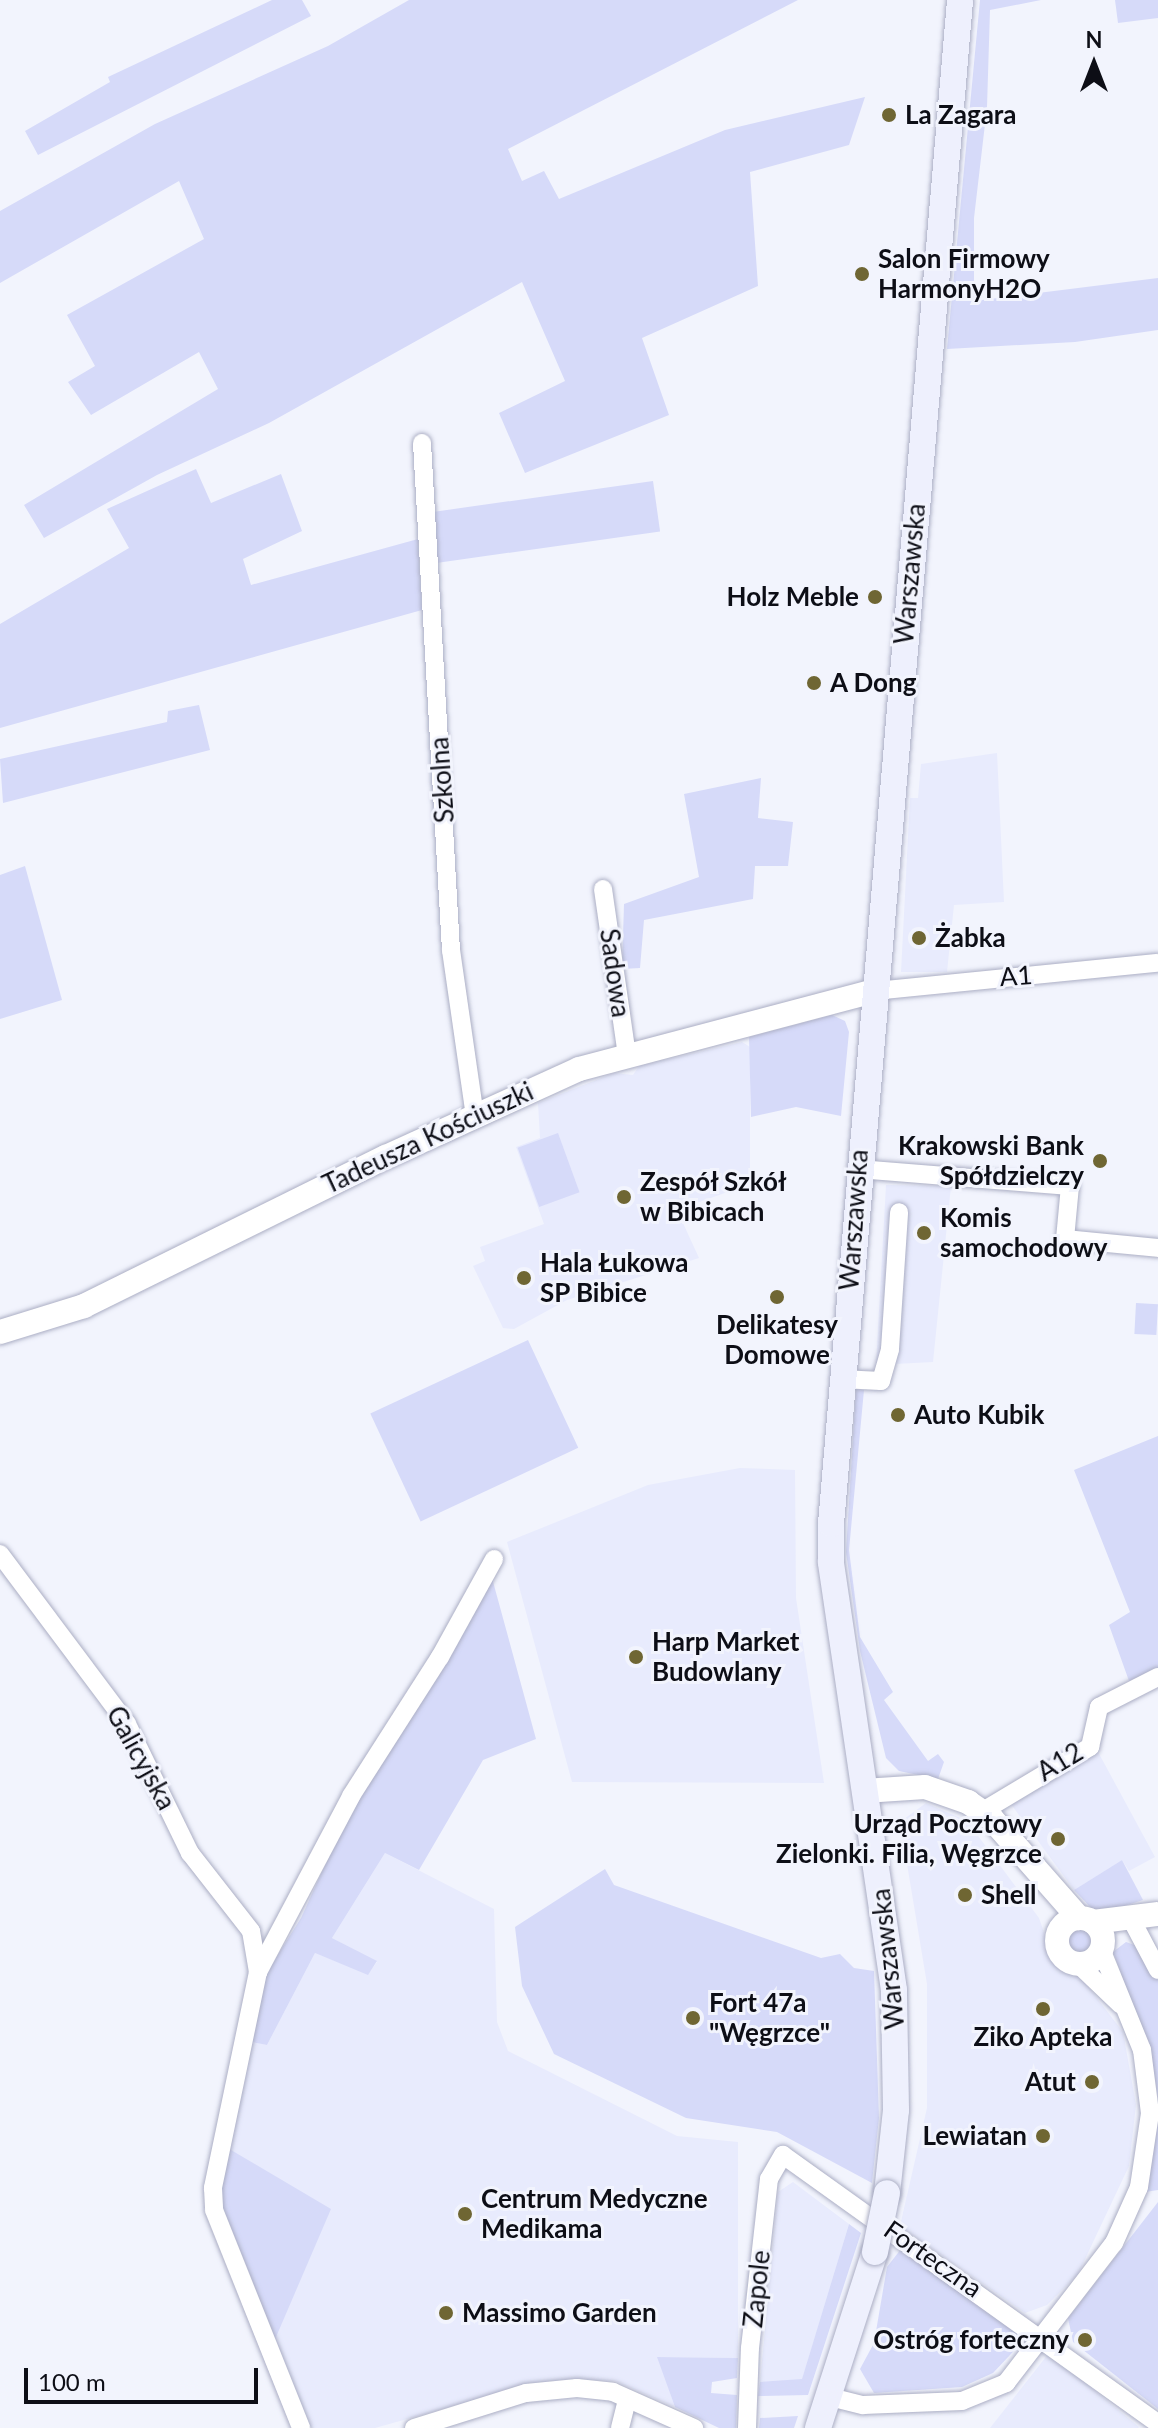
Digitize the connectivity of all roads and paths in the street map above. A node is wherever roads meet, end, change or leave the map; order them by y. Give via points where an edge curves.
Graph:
1 (960, 0) edge
2 (422, 443) dead end
3 (603, 889) dead end
4 (1158, 963) edge
5 (875, 991) junction
6 (627, 1056) junction
7 (475, 1116) junction
8 (858, 1169) junction
9 (899, 1212) dead end
10 (1158, 1248) edge
11 (0, 1332) edge
12 (841, 1379) junction
13 (0, 1554) edge
14 (494, 1559) dead end
15 (1158, 1677) edge
16 (864, 1791) junction
17 (983, 1811) junction
18 (1158, 1914) edge
19 (1131, 1922) junction
20 (1087, 1933) junction
21 (1078, 1964) junction
22 (1158, 1970) edge
23 (258, 1972) junction
24 (1125, 2010) junction
25 (783, 2155) joint
26 (1044, 2338) junction
27 (830, 2397) junction
28 (627, 2399) junction
29 (1158, 2423) edge
30 (301, 2428) edge
31 (414, 2428) edge
32 (620, 2428) edge
33 (694, 2428) edge
34 (747, 2428) edge
35 (818, 2428) edge

1 - 5 main road, Warszawska
2 - 7 street, Szkolna via 451,950
3 - 6 street, Sadowa
4 - 5 street, A1
5 - 6 street, Tadeusza Kościuszki
5 - 8 main road, Warszawska
6 - 7 street, Tadeusza Kościuszki via 579,1069
7 - 11 street, Tadeusza Kościuszki via 84,1306
8 - 10 street via 1070,1186 1065,1239
8 - 12 main road, Warszawska
9 - 12 street via 890,1349 881,1381
12 - 16 main road, Warszawska via 831,1562
13 - 23 street, Galicyjska via 127,1724 190,1853 251,1931
14 - 23 street, Galicyjska via 440,1657 351,1796
15 - 17 street, A12 via 1099,1707 1090,1747
16 - 17 street via 925,1787
16 - 27 main road, Warszawska, bridge via 896,2017 896,2110 875,2252
17 - 20 street
18 - 19 street
19 - 20 street
19 - 22 street
20 - 21 street via 1092,1960
20 - 21 street via 1058,1949
20 - 24 street
21 - 24 street
23 - 30 street, Galicyjska via 213,2188 214,2210
24 - 26 street via 1142,2050 1149,2096 1144,2167 1114,2243
25 - 26 street, Forteczna
25 - 34 street, Zapole via 769,2179 750,2348
26 - 27 street via 1006,2383 962,2401 863,2405
26 - 29 street, Forteczna
27 - 35 main road, Warszawska
28 - 31 street via 577,2388 526,2393
28 - 32 street
28 - 33 street

